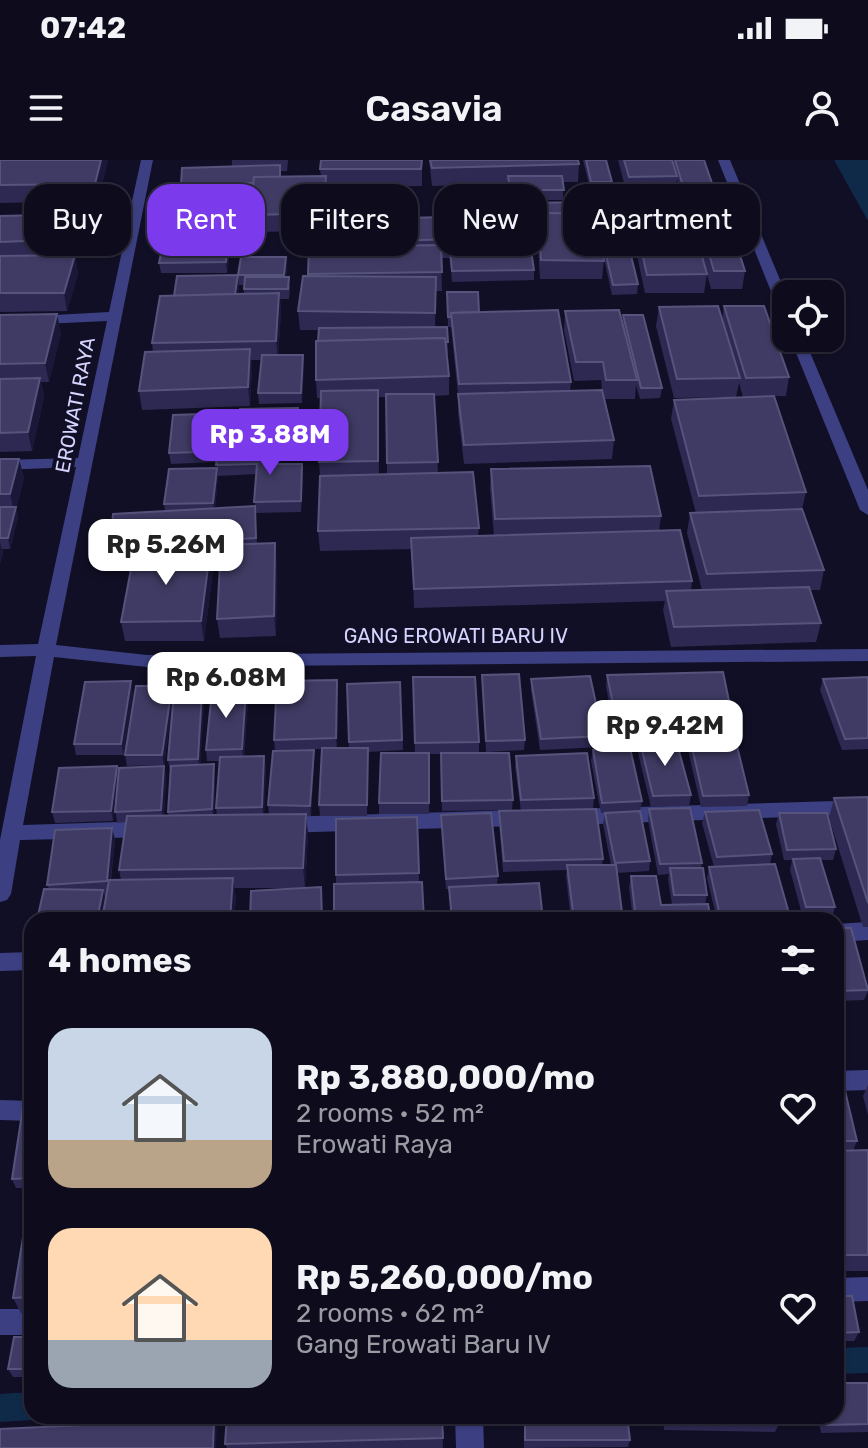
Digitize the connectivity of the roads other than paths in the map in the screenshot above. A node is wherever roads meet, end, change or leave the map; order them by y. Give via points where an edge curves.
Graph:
1 (147, 160) edge
2 (724, 160) edge
3 (135, 219) junction
4 (0, 222) edge
5 (773, 280) edge
6 (115, 316) junction
7 (0, 322) edge
8 (803, 352) edge
9 (87, 462) junction
10 (0, 465) edge
11 (868, 510) edge
12 (46, 650) junction
13 (0, 651) edge
14 (868, 655) edge
15 (868, 807) edge
16 (259, 826) edge
17 (167, 828) edge
18 (12, 833) junction
19 (1, 882) edge
20 (868, 931) edge
21 (844, 932) edge
22 (24, 961) edge
23 (0, 962) edge
24 (868, 1080) edge
25 (844, 1081) edge
26 (0, 1110) edge
27 (24, 1111) edge
28 (868, 1289) edge
29 (844, 1290) edge
30 (0, 1322) edge
31 (24, 1322) edge
32 (469, 1424) edge
33 (470, 1448) edge

1 - 3 street, EROWATI RAYA
2 - 5 street
3 - 4 street
3 - 6 street, EROWATI RAYA
6 - 7 street
6 - 9 street, EROWATI RAYA
8 - 11 street
9 - 10 street
9 - 12 street, EROWATI RAYA
12 - 13 street, GANG EROWATI BARU IV
12 - 14 street, GANG EROWATI BARU IV via 147,661
12 - 18 street, EROWATI RAYA
15 - 16 street
17 - 18 street
18 - 19 street, EROWATI RAYA
20 - 21 street
22 - 23 street
24 - 25 street
26 - 27 street
28 - 29 street
30 - 31 street
32 - 33 street

